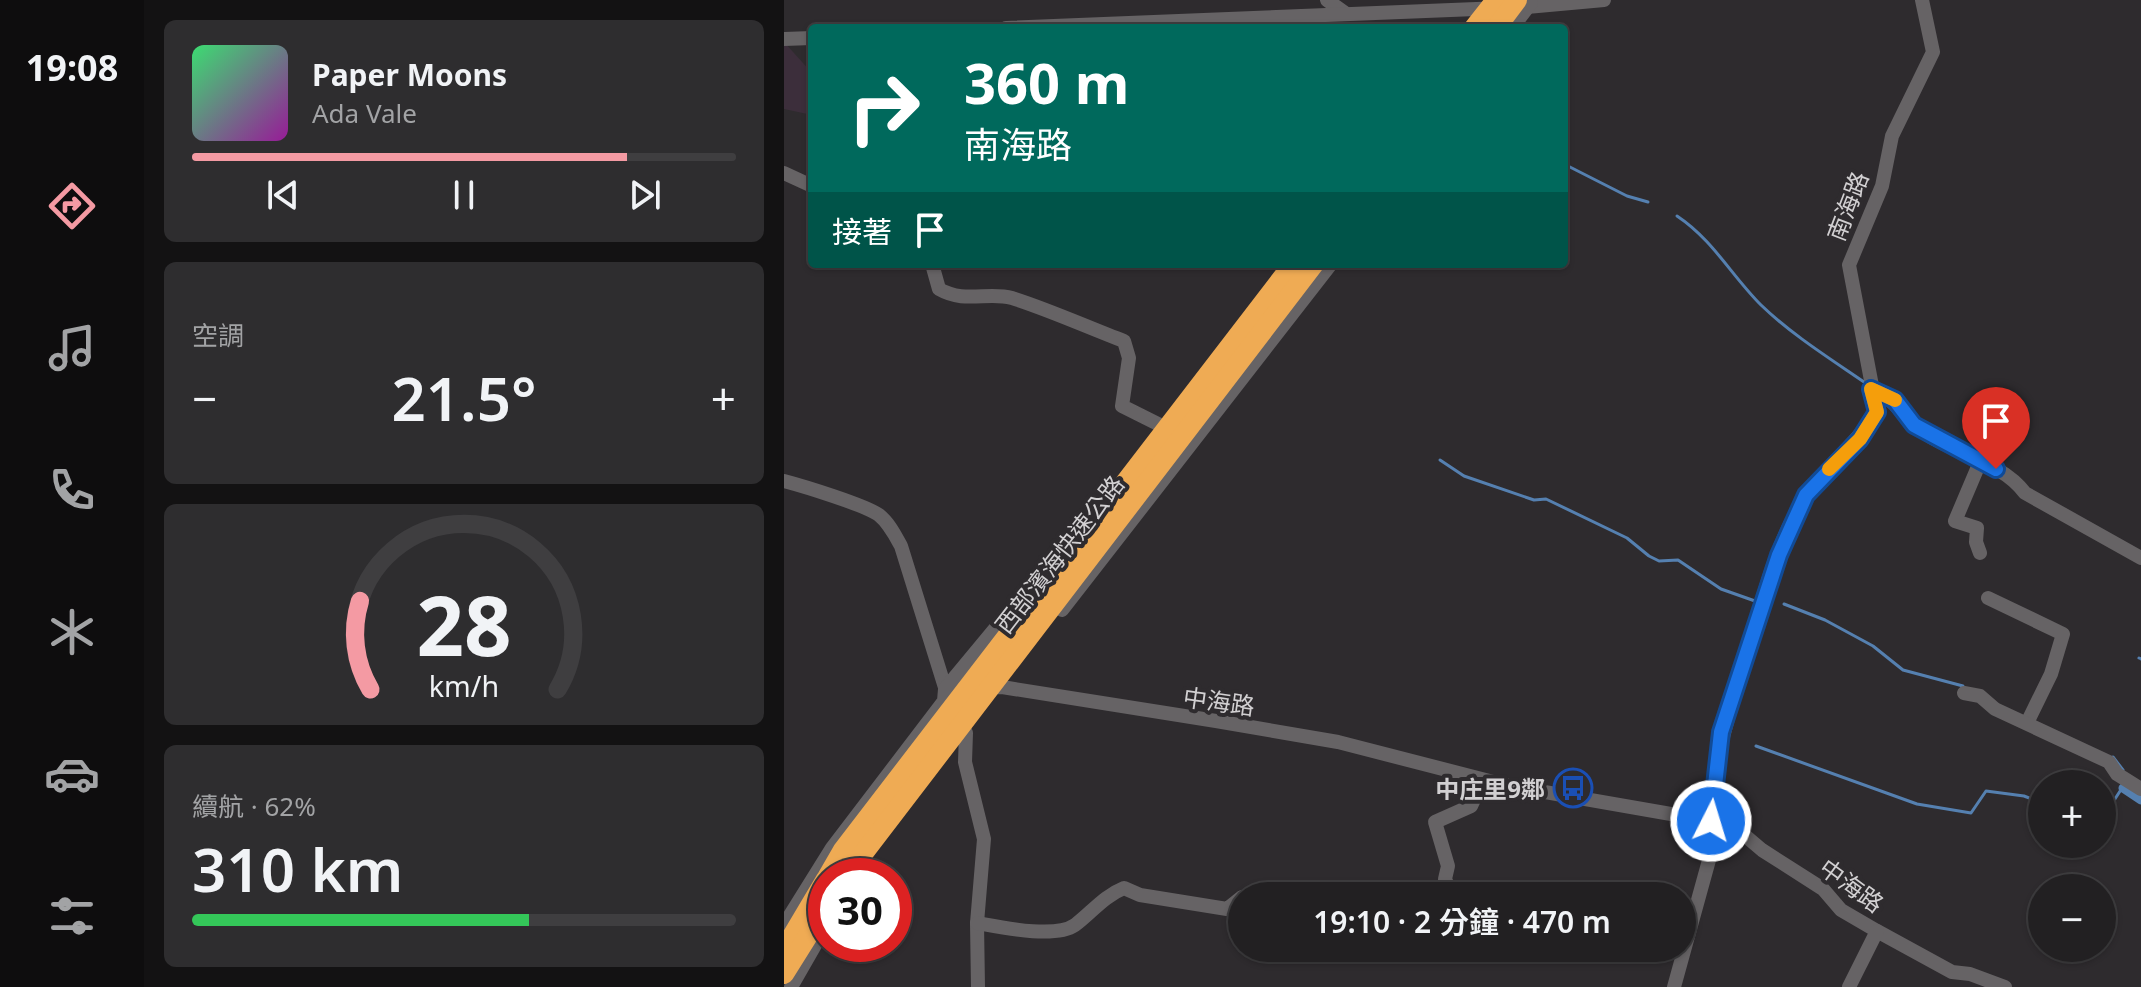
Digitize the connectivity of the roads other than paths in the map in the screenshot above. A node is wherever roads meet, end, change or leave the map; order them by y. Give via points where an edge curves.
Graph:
1 (1327, 0) edge
2 (1604, 0) edge
3 (1922, 0) edge
4 (1524, 2) edge
5 (1484, 9) edge
6 (1345, 13) junction
7 (1096, 24) edge
8 (1468, 24) edge
9 (1500, 24) edge
10 (1514, 24) edge
11 (808, 38) edge
12 (784, 39) edge
13 (784, 173) edge
14 (808, 184) edge
15 (933, 268) edge
16 (1281, 268) edge
17 (1290, 268) edge
18 (1311, 268) edge
19 (1328, 268) edge
20 (1871, 389) junction
21 (1162, 426) junction
22 (1980, 462) junction
23 (784, 481) edge
24 (1980, 553) dead end
25 (2141, 558) edge
26 (1988, 598) dead end
27 (1002, 687) junction
28 (945, 689) junction
29 (1964, 693) dead end
30 (2027, 723) junction
31 (966, 733) junction
32 (1483, 780) junction
33 (2129, 781) edge
34 (1711, 821) junction
35 (838, 858) edge
36 (860, 858) edge
37 (871, 858) edge
38 (1446, 882) edge
39 (1228, 908) edge
40 (808, 910) edge
41 (977, 923) junction
42 (784, 925) edge
43 (1877, 931) junction
44 (808, 936) edge
45 (784, 950) edge
46 (808, 957) edge
47 (784, 974) edge
48 (791, 987) edge
49 (978, 987) edge
50 (1674, 987) edge
51 (1849, 987) edge
52 (2005, 987) edge

1 - 6 street
2 - 4 street
3 - 20 street, 南海路 via 1933,52 1892,136 1882,186 1849,265
4 - 5 street
4 - 9 highway
4 - 10 street
5 - 6 street
5 - 8 street
6 - 7 street
11 - 12 street
13 - 14 street
15 - 21 street via 939,289 946,293 975,299 1010,297 1124,341 1129,358 1122,406
16 - 21 street
17 - 35 highway, 西部濱海快速公路
18 - 36 highway, 西部濱海快速公路
19 - 27 street
20 - 22 street via 1895,400 1914,425
20 - 34 street, 南海路 via 1877,412 1860,439 1806,495 1764,593 1721,732
21 - 28 street
22 - 24 street via 1955,521 1977,528
22 - 25 street via 2013,476 2025,493
23 - 28 street via 864,509 887,524 901,546
26 - 30 street via 2063,634
27 - 28 street, 中海路
27 - 31 street
27 - 32 street, 中海路 via 1338,742
28 - 31 street
28 - 42 street via 944,701 832,848
29 - 30 street via 1980,696
30 - 33 street via 2109,762
31 - 37 street
31 - 41 street via 965,762 984,839
32 - 34 street, 中海路
32 - 38 street via 1471,806 1435,822 1448,866
34 - 43 street, 中海路 via 1742,833 1823,889 1841,910
34 - 50 street, 南海路 via 1714,842
39 - 41 street via 1124,888 1072,928 1025,931
40 - 45 highway, 西部濱海快速公路
41 - 49 street
43 - 51 street, 中海路
43 - 52 street, 中海路 via 1952,972
44 - 47 highway
46 - 48 street

